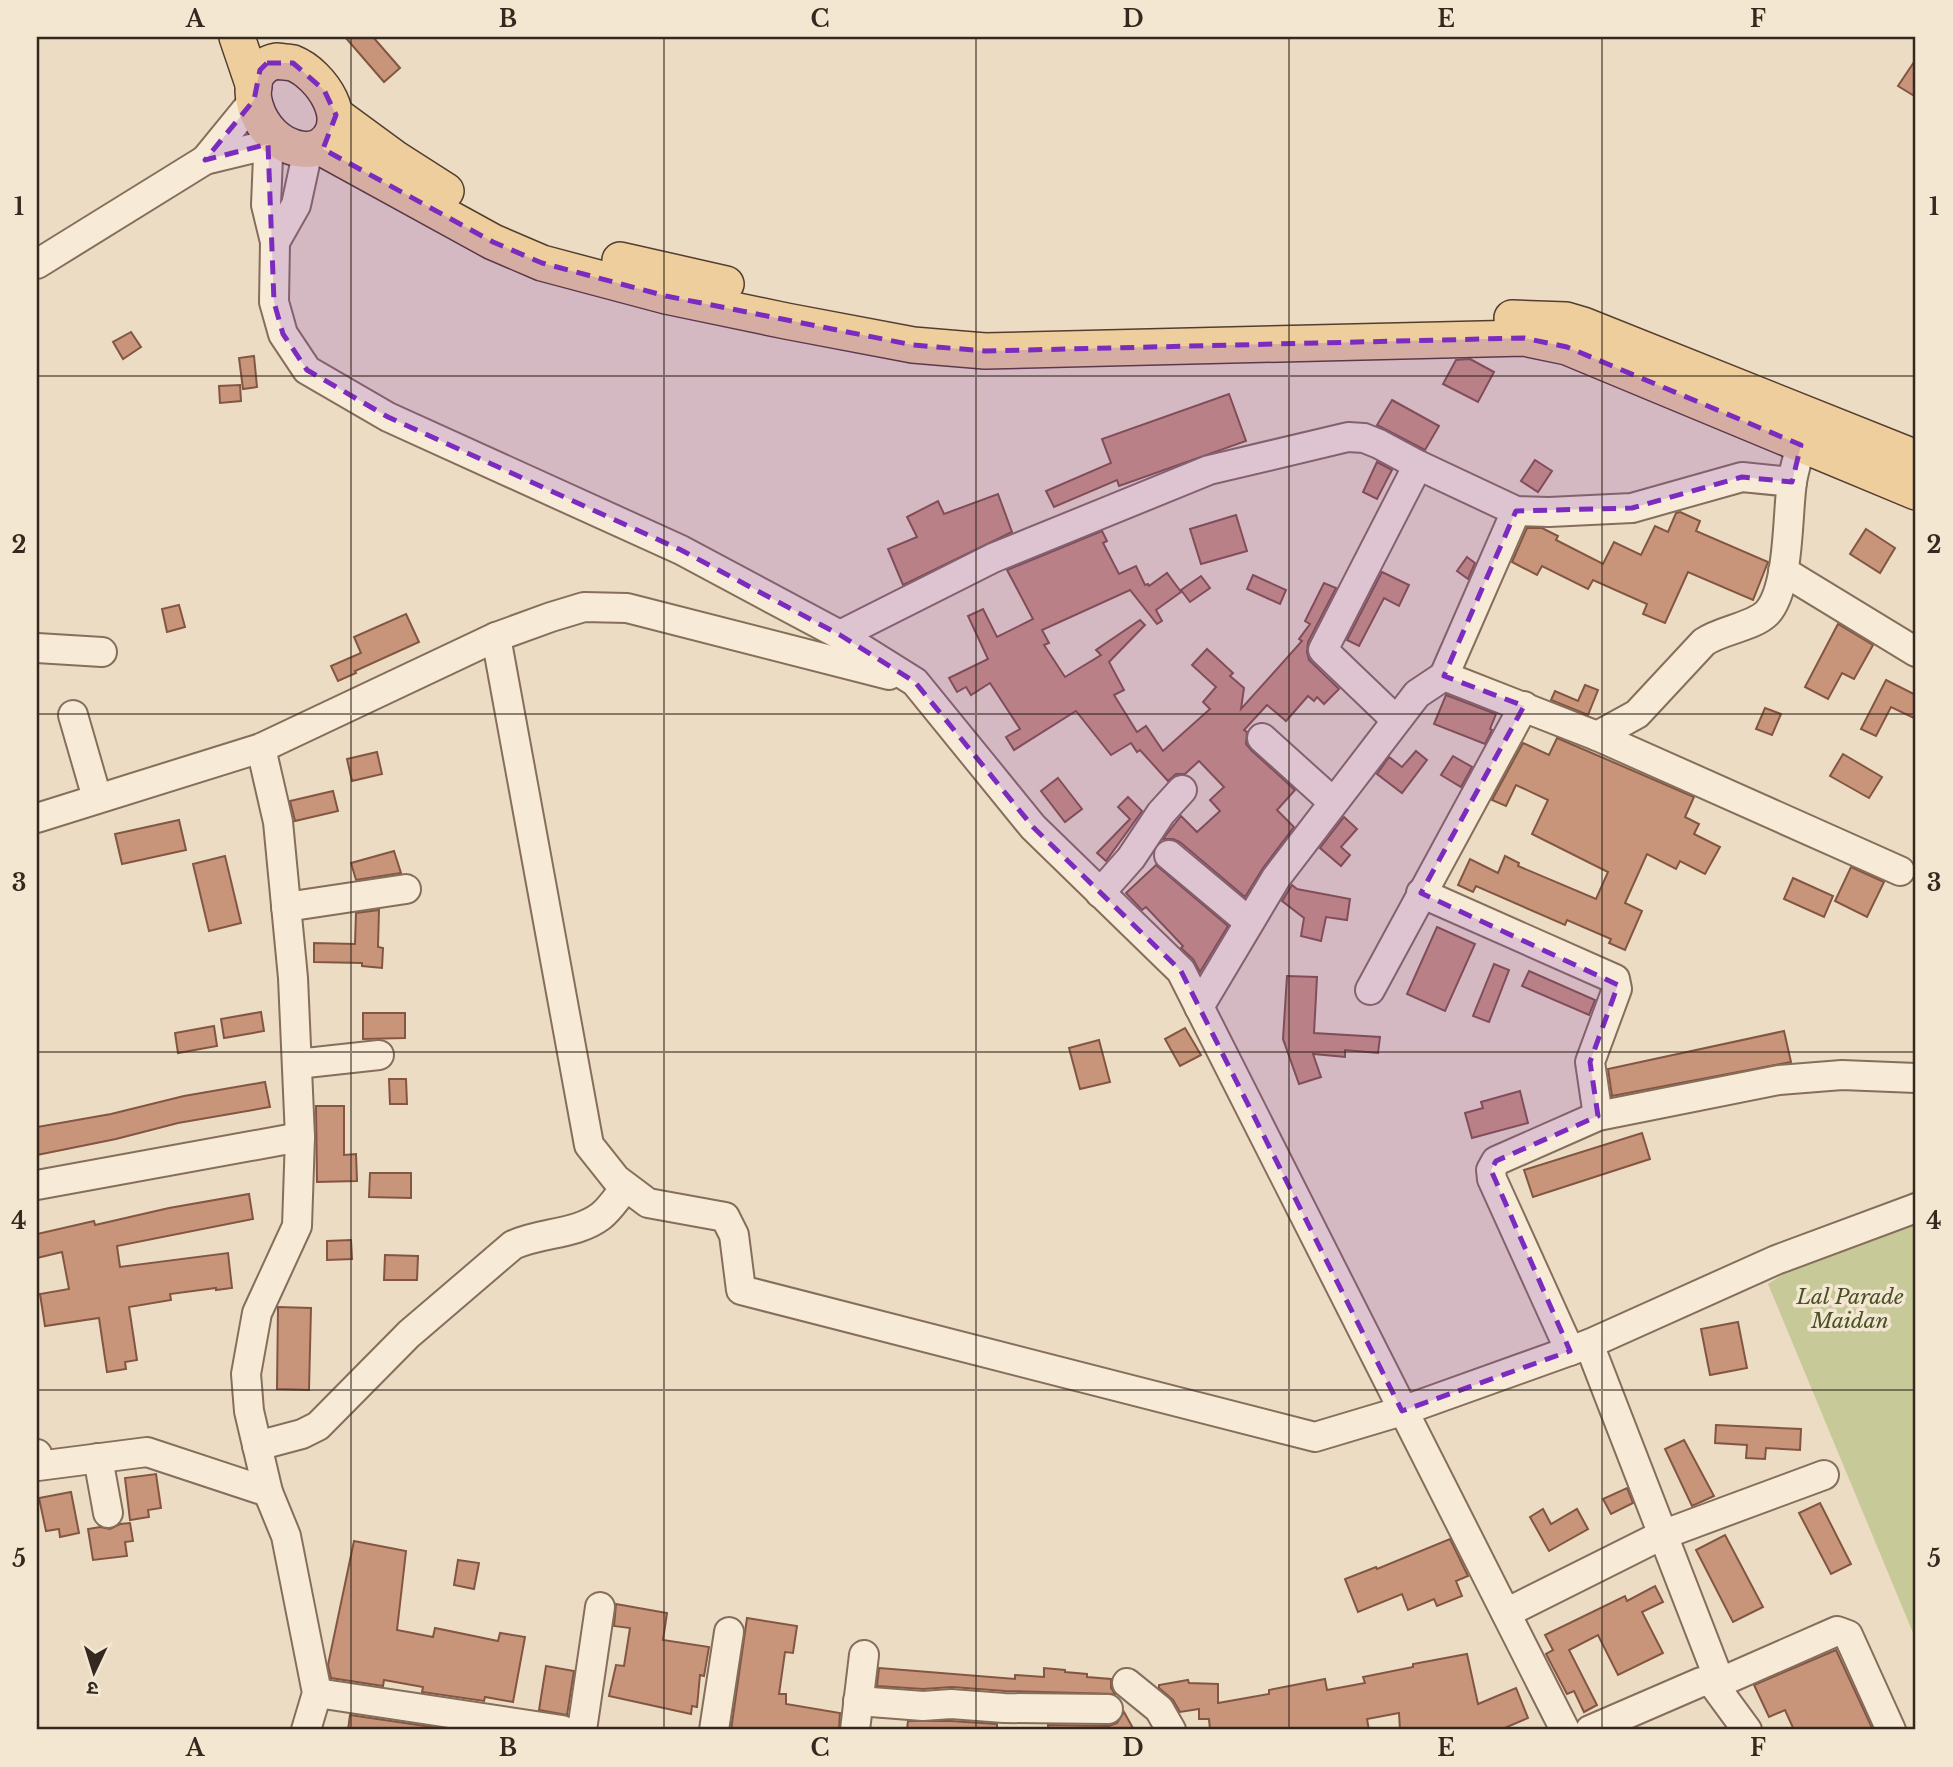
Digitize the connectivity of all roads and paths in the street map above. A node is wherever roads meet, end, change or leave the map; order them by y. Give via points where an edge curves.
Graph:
1 (237, 37) edge
2 (284, 50) edge
3 (254, 93) junction
4 (336, 115) junction
5 (289, 143) junction
6 (205, 160) junction
7 (275, 242) junction
8 (37, 264) edge
9 (1801, 445) junction
10 (1916, 458) edge
11 (1418, 465) junction
12 (1792, 482) junction
13 (1916, 492) edge
14 (1516, 511) junction
15 (1783, 571) junction
16 (840, 635) junction
17 (496, 638) junction
18 (37, 648) edge
19 (102, 652) dead end
20 (1916, 652) edge
21 (1444, 677) junction
22 (915, 682) junction
23 (1524, 706) junction
24 (73, 715) dead end
25 (1396, 720) junction
26 (1597, 736) junction
27 (1262, 738) dead end
28 (261, 748) junction
29 (1182, 790) dead end
30 (97, 799) junction
31 (1334, 802) junction
32 (37, 818) edge
33 (1169, 855) dead end
34 (1900, 871) dead end
35 (405, 889) dead end
36 (1100, 893) junction
37 (1421, 893) junction
38 (286, 907) junction
39 (1249, 922) junction
40 (1370, 990) dead end
41 (1199, 1007) junction
42 (379, 1055) dead end
43 (297, 1064) junction
44 (1916, 1078) edge
45 (1598, 1116) junction
46 (300, 1137) junction
47 (37, 1185) edge
48 (626, 1187) junction
49 (1916, 1208) edge
50 (1580, 1347) junction
51 (1402, 1411) junction
52 (257, 1446) junction
53 (37, 1454) edge
54 (98, 1458) junction
55 (1825, 1475) dead end
56 (108, 1513) dead end
57 (277, 1514) junction
58 (1662, 1535) junction
59 (600, 1607) dead end
60 (1506, 1613) junction
61 (729, 1632) dead end
62 (864, 1655) dead end
63 (1127, 1683) dead end
64 (1717, 1683) junction
65 (317, 1693) junction
66 (858, 1701) junction
67 (1108, 1709) dead end
68 (450, 1722) edge
69 (1169, 1729) edge
70 (306, 1730) edge
71 (562, 1730) edge
72 (582, 1730) edge
73 (714, 1730) edge
74 (855, 1730) edge
75 (1565, 1730) edge
76 (1590, 1730) edge
77 (1747, 1730) edge
78 (1891, 1730) edge

1 - 3 main road
2 - 3 main road via 277,61 260,70
2 - 4 main road via 324,90
3 - 5 main road via 255,110
3 - 6 street
4 - 5 main road via 327,140
4 - 10 main road via 427,180 521,231 616,259 886,321 1026,330 1447,317 1566,320
5 - 6 street
5 - 7 street via 266,205
5 - 7 street via 296,205
5 - 9 main road via 542,262 666,296 786,321 913,345 985,351 1524,338 1567,347
6 - 8 street
7 - 16 street via 274,302 283,334 307,370 388,417 681,550
9 - 12 street
9 - 13 main road
11 - 14 street
11 - 16 street via 1380,444 1348,437 1209,471 993,558
11 - 25 street via 1324,650
12 - 14 street via 1742,477 1632,508
12 - 15 street
14 - 21 street
15 - 20 street
15 - 26 street via 1768,612 1704,642 1637,714
16 - 22 street
17 - 22 street via 584,607 627,608
17 - 28 street
17 - 48 street via 589,1145
18 - 19 street
21 - 23 street
21 - 25 street via 1417,694
22 - 36 street via 1033,827
23 - 26 street
23 - 37 street
24 - 30 street
25 - 31 street
26 - 34 street
27 - 31 street
28 - 30 street
28 - 38 street via 278,822
29 - 36 street
30 - 32 street
31 - 39 street
33 - 39 street
35 - 38 street
36 - 41 street via 1181,971
37 - 40 street
37 - 45 street via 1615,979 1617,989 1590,1062
38 - 43 street
39 - 41 street
41 - 51 street
42 - 43 street
43 - 46 street
44 - 45 street via 1842,1075 1779,1080
45 - 50 street via 1496,1161 1491,1170
46 - 47 street
46 - 52 street via 297,1226 257,1313 246,1374
48 - 51 street via 648,1203 725,1217 735,1240 741,1290 1315,1437
48 - 52 street via 603,1215 584,1226 513,1245 409,1334 318,1426
49 - 50 street via 1776,1260
50 - 51 street
50 - 58 street
51 - 60 street
52 - 57 street
53 - 54 street via 38,1466
54 - 56 street
54 - 57 street via 147,1452
55 - 58 street
57 - 65 street
58 - 60 street
58 - 64 street
59 - 72 street
60 - 75 street
61 - 73 street
62 - 66 street
63 - 69 street via 1158,1709
64 - 76 street via 1701,1682
64 - 77 street
64 - 78 street via 1842,1631 1848,1635
65 - 68 street
65 - 70 street
66 - 67 street
66 - 74 street
68 - 71 street

